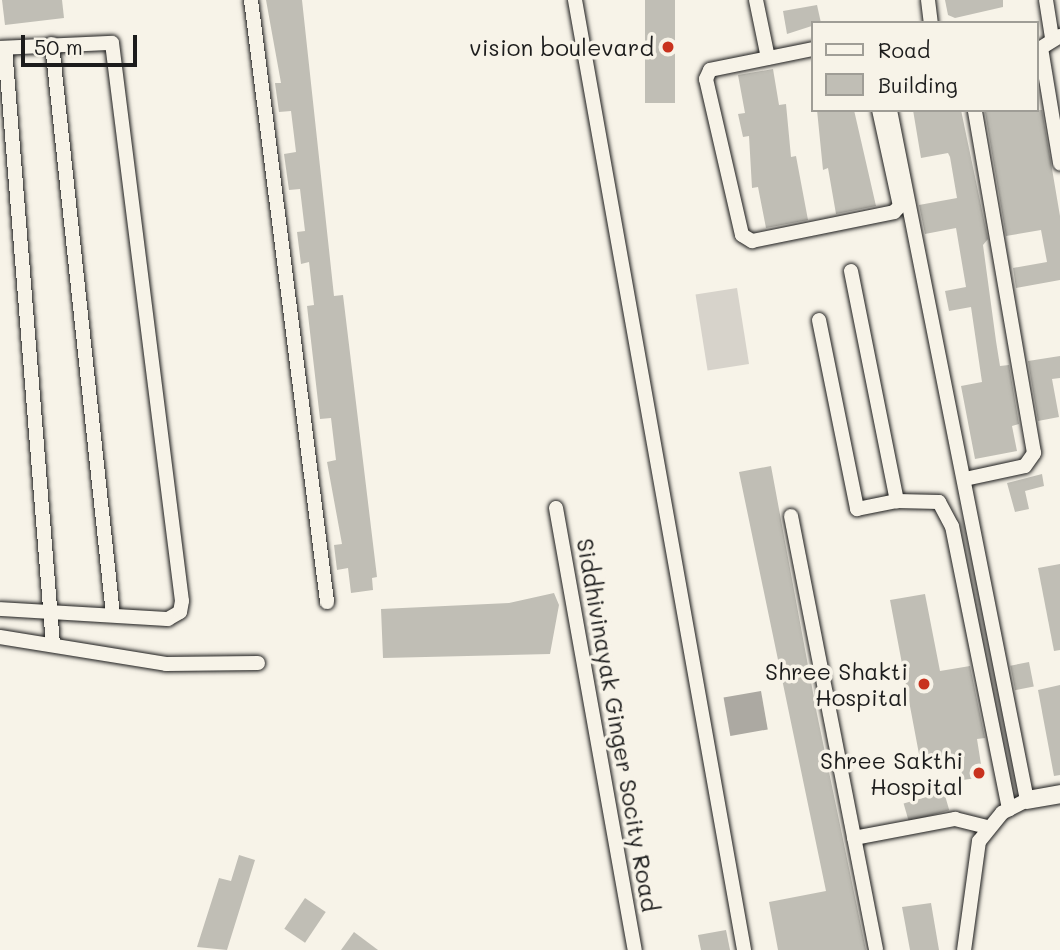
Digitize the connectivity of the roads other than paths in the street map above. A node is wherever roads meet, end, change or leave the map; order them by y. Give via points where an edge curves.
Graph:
1 (251, 0) edge
2 (575, 0) edge
3 (756, 0) edge
4 (928, 0) edge
5 (1046, 0) edge
6 (931, 21) edge
7 (1056, 38) edge
8 (52, 44) junction
9 (3, 48) edge
10 (811, 49) edge
11 (768, 58) junction
12 (879, 112) edge
13 (890, 112) edge
14 (975, 112) edge
15 (1060, 163) edge
16 (851, 271) dead end
17 (819, 320) dead end
18 (965, 480) junction
19 (897, 501) junction
20 (556, 508) dead end
21 (791, 516) dead end
22 (327, 602) dead end
23 (0, 609) edge
24 (52, 610) junction
25 (113, 615) junction
26 (0, 637) edge
27 (53, 644) junction
28 (258, 663) dead end
29 (1060, 794) edge
30 (1027, 800) junction
31 (1009, 809) junction
32 (987, 827) junction
33 (854, 838) junction
34 (635, 950) edge
35 (744, 950) edge
36 (876, 950) edge
37 (964, 950) edge

1 - 22 street
2 - 35 street
3 - 11 street
4 - 6 street
5 - 7 street
7 - 15 street via 1041,48
8 - 9 street
8 - 25 street
8 - 25 street via 112,43 181,584 180,612 168,619
9 - 24 street
10 - 11 street
11 - 12 street via 710,70 706,79 742,235 752,241 894,212 900,206
13 - 18 street
14 - 18 street via 1034,453 1025,466
16 - 19 street
17 - 19 street via 857,509
18 - 30 street
19 - 31 street via 939,502 949,516
20 - 34 street, Siddhivinayak Ginger Socity Road
21 - 33 street
23 - 24 street
24 - 25 street
24 - 27 street
26 - 27 street
27 - 28 street via 166,664
29 - 30 street
30 - 31 street
31 - 32 street
32 - 33 street via 956,819
32 - 37 street via 979,841
33 - 36 street

